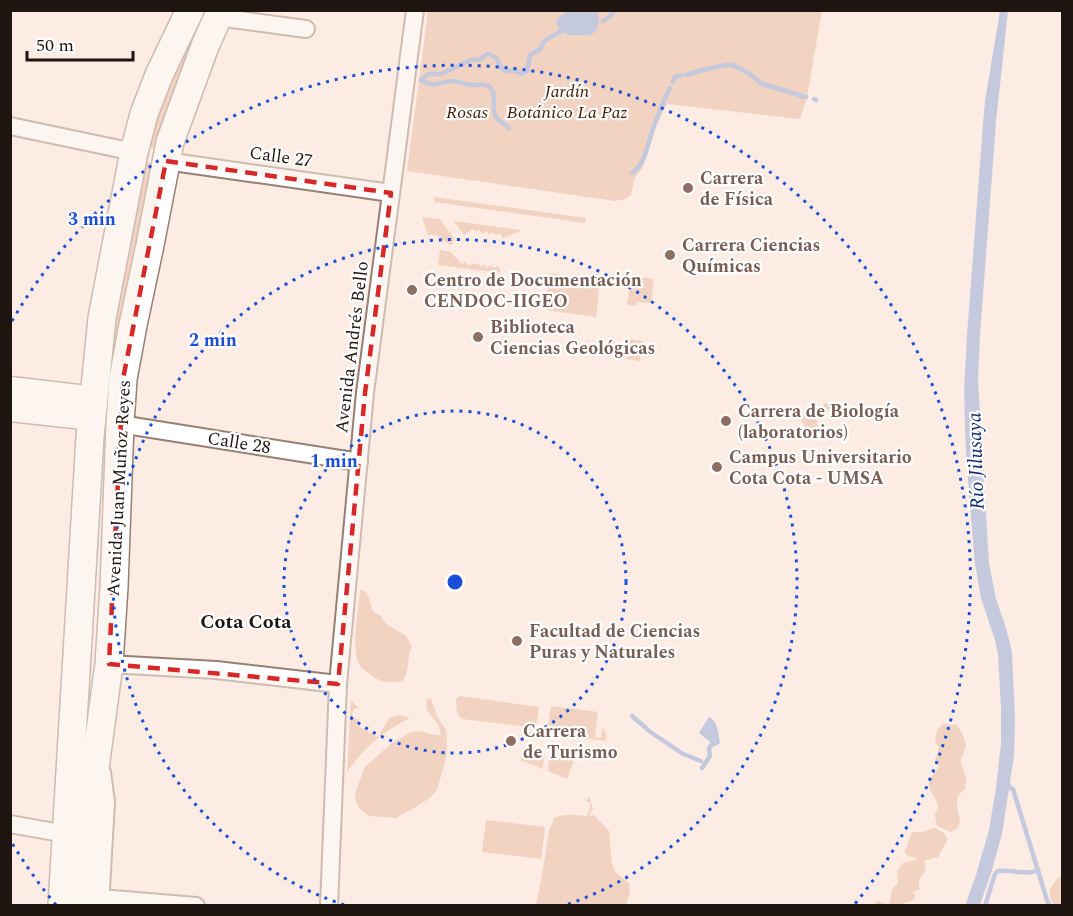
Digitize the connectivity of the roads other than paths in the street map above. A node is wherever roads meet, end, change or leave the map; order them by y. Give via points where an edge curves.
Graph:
1 (190, 10) edge
2 (415, 10) edge
3 (226, 15) edge
4 (306, 29) dead end
5 (10, 126) edge
6 (134, 153) junction
7 (166, 161) junction
8 (391, 193) junction
9 (10, 389) edge
10 (94, 408) junction
11 (10, 409) edge
12 (120, 423) junction
13 (359, 462) junction
14 (109, 664) junction
15 (338, 684) junction
16 (10, 824) edge
17 (66, 834) junction
18 (95, 903) edge
19 (62, 906) edge
20 (196, 906) edge
21 (329, 906) edge

1 - 6 main road, Avenida Juan Muñoz Reyes via 159,75
2 - 8 street, Avenida Andrés Bello
3 - 4 street
3 - 7 main road, Avenida Juan Muñoz Reyes via 205,46
5 - 6 street
6 - 10 main road, Avenida Juan Muñoz Reyes via 102,318
7 - 8 street, Calle 27
7 - 12 main road, Avenida Juan Muñoz Reyes via 123,379
8 - 13 street, Avenida Andrés Bello
9 - 10 main road
10 - 11 main road
10 - 12 main road
10 - 17 main road, Avenida Juan Muñoz Reyes
12 - 13 street, Calle 28
12 - 14 main road, Avenida Juan Muñoz Reyes
13 - 15 street, Avenida Andrés Bello
14 - 15 street via 216,670
14 - 18 main road, Avenida Juan Muñoz Reyes via 88,820
15 - 21 street, Avenida Andrés Bello
16 - 17 street
17 - 19 main road, Avenida Juan Muñoz Reyes
18 - 20 street

